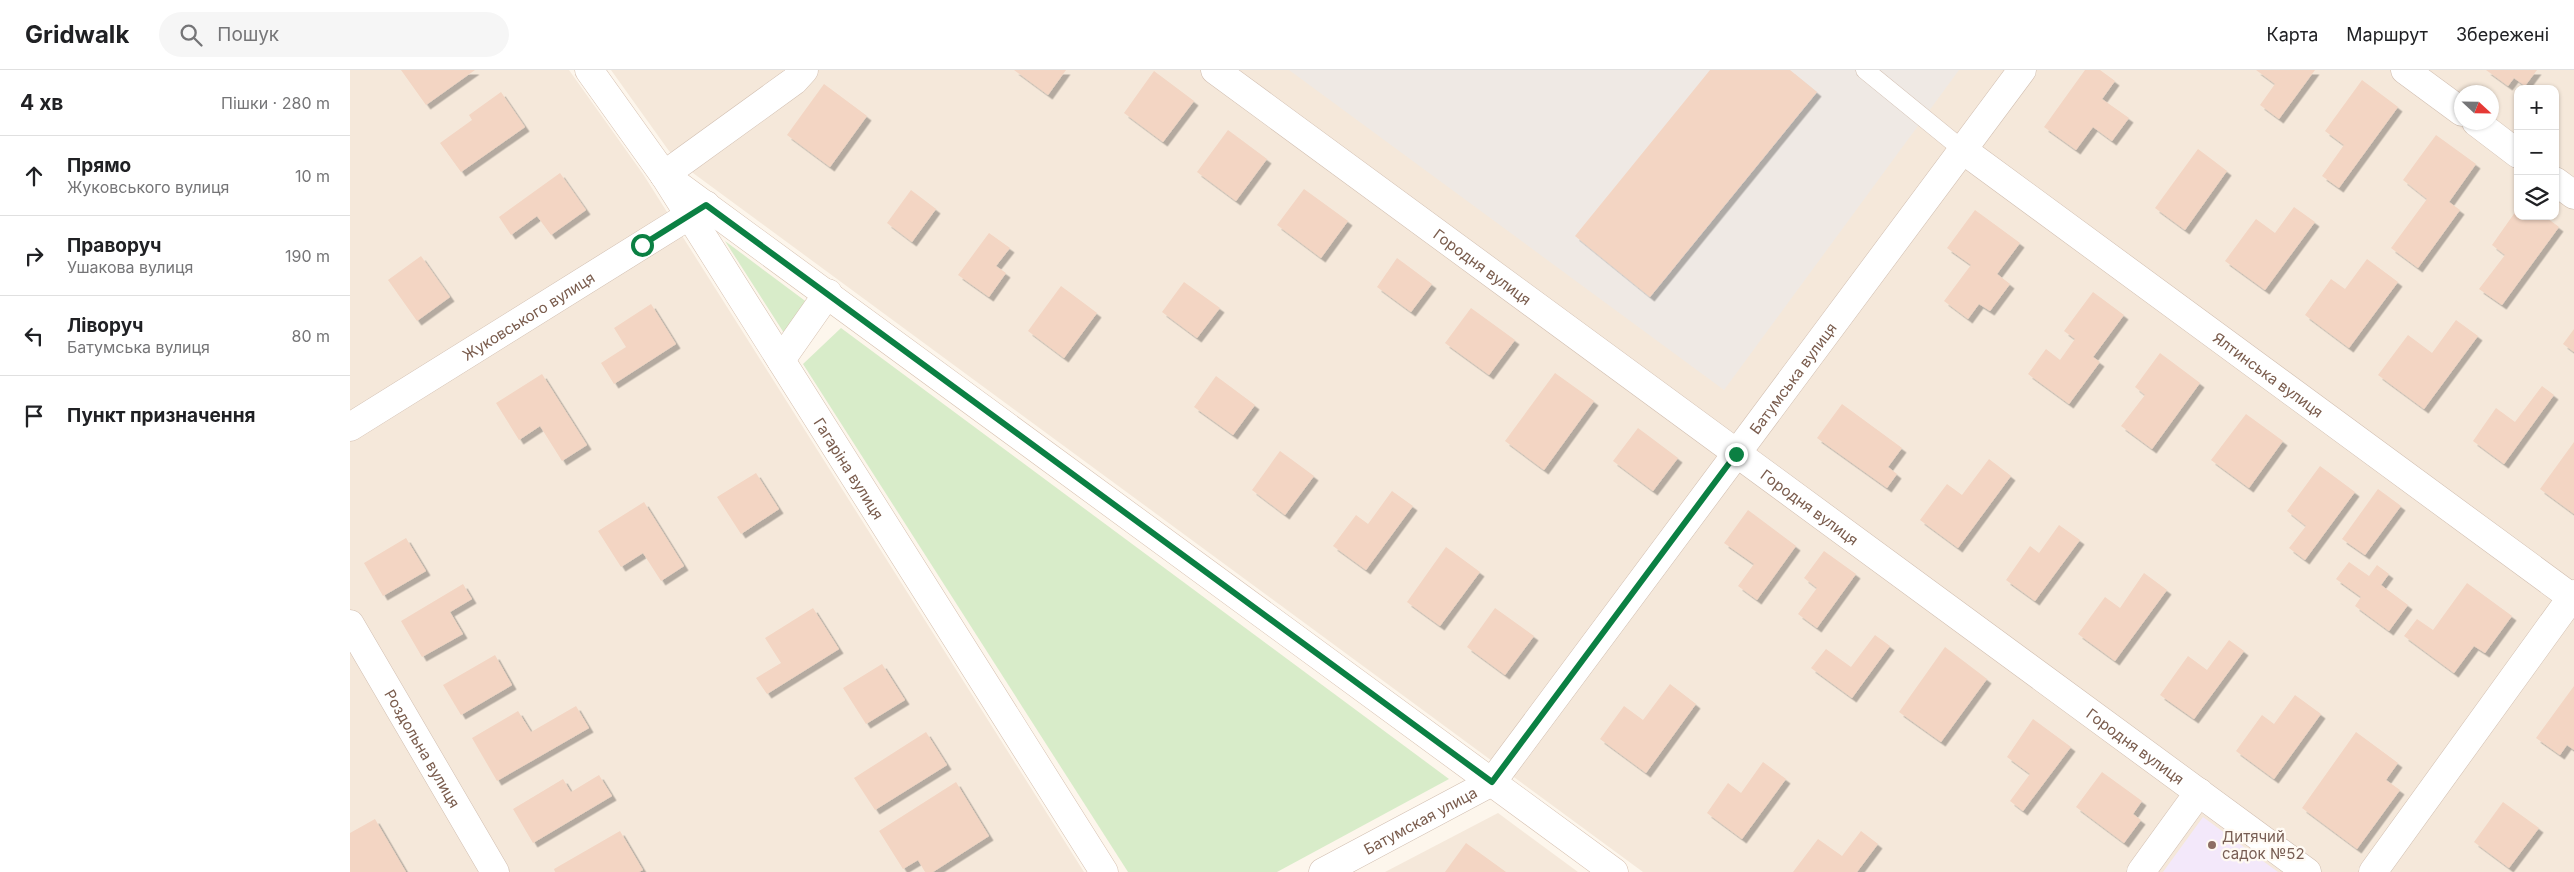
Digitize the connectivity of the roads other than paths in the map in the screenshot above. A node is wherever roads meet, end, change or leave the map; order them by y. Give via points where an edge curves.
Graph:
1 (589, 70) edge
2 (804, 70) edge
3 (1215, 70) edge
4 (1866, 70) edge
5 (2022, 70) edge
6 (2416, 73) edge
7 (2454, 105) edge
8 (2486, 130) edge
9 (1963, 150) junction
10 (2514, 151) edge
11 (664, 175) junction
12 (2559, 184) edge
13 (2574, 195) edge
14 (698, 210) junction
15 (828, 293) junction
16 (781, 360) junction
17 (350, 427) edge
18 (1736, 454) junction
19 (2573, 597) edge
20 (350, 624) edge
21 (1492, 782) junction
22 (2199, 792) junction
23 (495, 872) edge
24 (1104, 872) edge
25 (1323, 872) edge
26 (1614, 872) edge
27 (2141, 872) edge
28 (2307, 872) edge
29 (2373, 872) edge

1 - 11 street, Гагаріна вулиця
2 - 11 street via 794,81
3 - 18 street, Городня вулиця
4 - 9 lane
5 - 9 street, Батумська вулиця
6 - 7 street
8 - 10 street
9 - 18 street, Батумська вулиця
9 - 19 street, Ялтинська вулиця
11 - 14 street, Гагаріна вулиця
12 - 13 street
14 - 15 street
14 - 16 street, Гагаріна вулиця
14 - 17 street, Жуковського вулиця
15 - 16 street
15 - 21 street
16 - 24 street, Гагаріна вулиця
18 - 21 street, Батумська вулиця
18 - 22 street, Городня вулиця
19 - 29 street
20 - 23 street, Роздольна вулиця
21 - 25 street, Батумская улица
21 - 26 street
22 - 27 street
22 - 28 street, Городня вулиця

